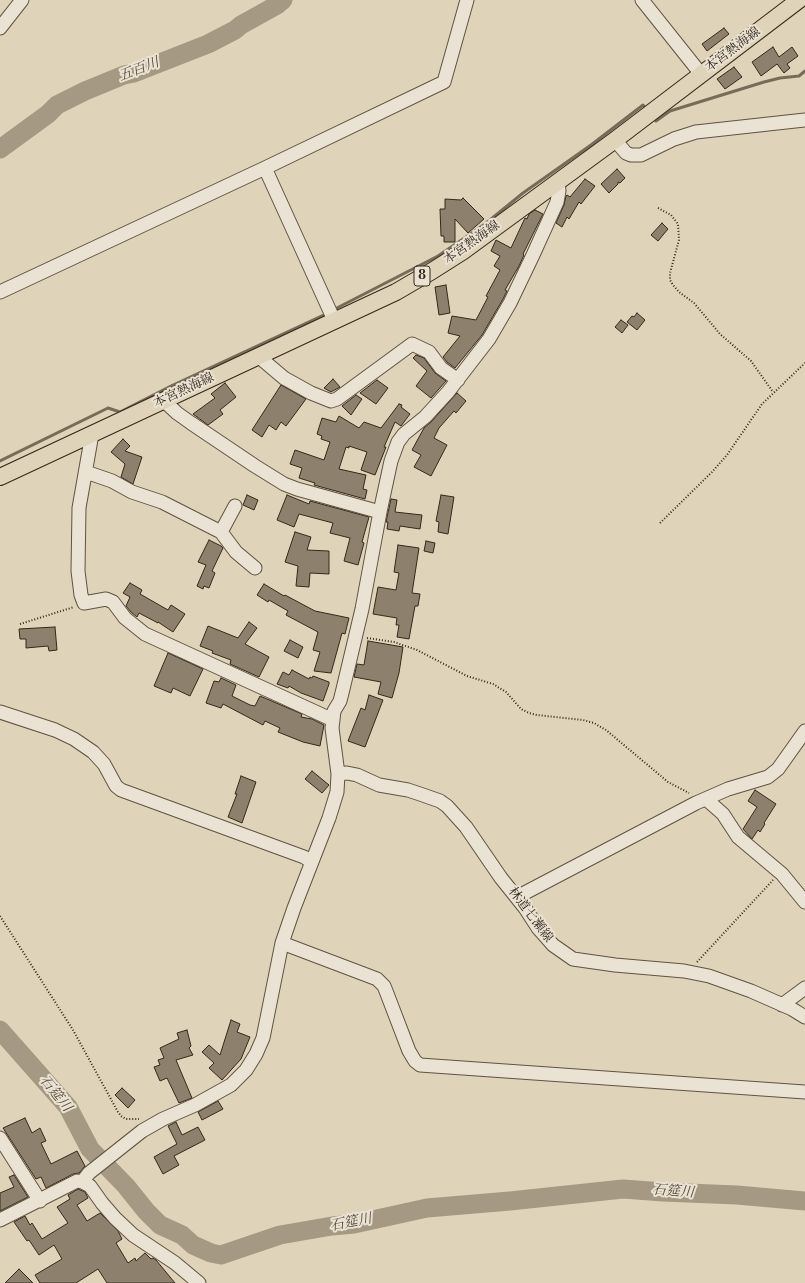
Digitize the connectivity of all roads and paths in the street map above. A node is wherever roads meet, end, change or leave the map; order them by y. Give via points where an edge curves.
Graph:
1 (22, 0) edge
2 (467, 0) edge
3 (642, 0) edge
4 (799, 0) edge
5 (0, 28) edge
6 (701, 74) junction
7 (805, 120) edge
8 (615, 140) junction
9 (265, 168) junction
10 (558, 181) junction
11 (658, 208) dead end
12 (0, 292) edge
13 (334, 320) junction
14 (258, 356) junction
15 (805, 363) edge
16 (458, 380) junction
17 (773, 392) junction
18 (164, 400) junction
19 (92, 434) junction
20 (86, 472) junction
21 (0, 477) edge
22 (235, 506) dead end
23 (380, 512) junction
24 (660, 523) dead end
25 (221, 532) junction
26 (255, 568) dead end
27 (84, 604) junction
28 (20, 624) dead end
29 (356, 636) junction
30 (0, 712) edge
31 (333, 720) junction
32 (805, 731) edge
33 (338, 774) junction
34 (703, 800) junction
35 (312, 862) junction
36 (782, 874) junction
37 (517, 897) junction
38 (805, 902) edge
39 (0, 916) edge
40 (282, 944) junction
41 (689, 972) junction
42 (805, 988) edge
43 (782, 1004) junction
44 (805, 1017) edge
45 (805, 1092) edge
46 (158, 1121) junction
47 (0, 1138) edge
48 (85, 1177) junction
49 (40, 1201) junction
50 (0, 1220) edge
51 (199, 1283) edge

1 - 5 street
2 - 9 street via 444,82
3 - 6 street
4 - 6 main road, 本宮熱海線 / 8
6 - 8 main road, 本宮熱海線 / 8
7 - 8 street via 696,132 641,154 626,153
8 - 10 main road, 本宮熱海線 / 8
9 - 12 street
9 - 13 street
10 - 13 main road, 本宮熱海線 / 8 via 432,271 396,292
10 - 16 street via 557,202 510,303 489,339
11 - 17 path via 671,215 678,224 679,240 670,273 673,286 694,302 720,334 751,361
13 - 14 main road, 本宮熱海線 / 8
14 - 16 street via 284,378 331,401 412,344 429,352 442,368
14 - 18 main road, 本宮熱海線 / 8
15 - 17 path
16 - 23 street via 425,417 398,442 391,461
17 - 24 path via 727,455
18 - 19 main road, 本宮熱海線 / 8
18 - 23 street via 176,413 284,484
19 - 20 street
19 - 21 main road, 本宮熱海線 / 8
20 - 25 street via 162,502
20 - 27 street via 78,523 78,571
22 - 25 street
23 - 29 street
25 - 26 street via 236,552
27 - 28 path
27 - 31 street via 106,599 113,602 125,618 145,634
29 - 31 street
29 - 34 path via 394,642 417,650 467,676 493,684 529,713 594,723 606,730 668,782
30 - 35 street via 66,734 93,752 121,790
31 - 33 street
32 - 34 street via 772,774
33 - 35 street via 334,804
33 - 37 street, 林道七瀬線 via 352,773 379,785 408,790 440,801 466,827
34 - 36 street via 723,814 741,841
34 - 37 street
35 - 40 street
36 - 38 street
36 - 41 path via 775,877
37 - 41 street, 林道七瀬線 via 552,945 573,959
39 - 46 path via 73,1030 121,1116 126,1119 156,1118
40 - 45 street via 377,979 384,986 409,1051 415,1062 420,1065
40 - 46 street via 263,1038 251,1064 225,1089
41 - 43 street, 林道七瀬線 via 727,982
42 - 43 street
43 - 44 street, 林道七瀬線
46 - 48 street
47 - 49 street
48 - 49 street
48 - 51 street via 102,1203 133,1235 175,1263
49 - 50 street

